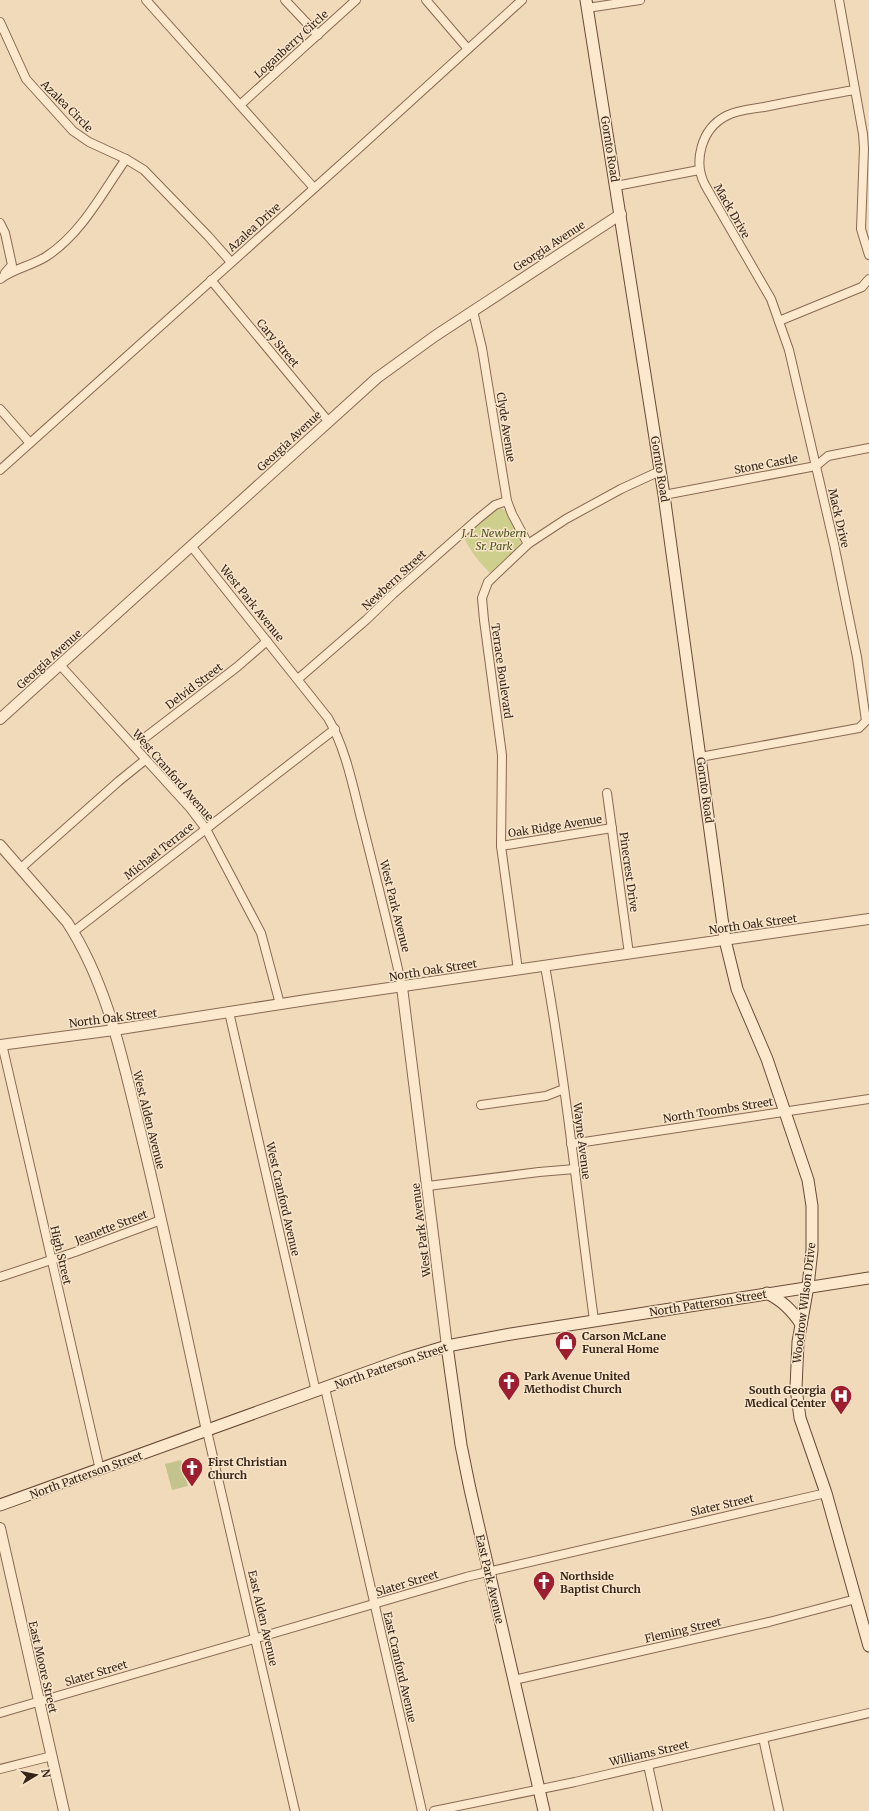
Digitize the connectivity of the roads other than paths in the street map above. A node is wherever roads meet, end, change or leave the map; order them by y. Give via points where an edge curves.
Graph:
1 (146, 0) edge
2 (285, 0) edge
3 (356, 0) edge
4 (426, 0) edge
5 (522, 0) edge
6 (640, 0) edge
7 (839, 0) edge
8 (587, 4) edge
9 (0, 22) edge
10 (318, 35) junction
11 (468, 49) junction
12 (854, 90) junction
13 (240, 105) junction
14 (126, 159) junction
15 (699, 170) junction
16 (616, 186) junction
17 (314, 188) junction
18 (620, 214) junction
19 (0, 223) edge
20 (869, 255) edge
21 (231, 262) junction
22 (1, 278) edge
23 (869, 278) edge
24 (211, 280) junction
25 (474, 311) junction
26 (779, 320) junction
27 (0, 409) edge
28 (328, 421) junction
29 (30, 443) junction
30 (869, 448) edge
31 (816, 466) junction
32 (0, 470) edge
33 (660, 471) junction
34 (664, 495) junction
35 (507, 501) junction
36 (528, 544) junction
37 (192, 547) junction
38 (267, 641) junction
39 (60, 665) junction
40 (298, 679) junction
41 (0, 719) edge
42 (334, 729) junction
43 (134, 746) junction
44 (700, 757) junction
45 (145, 760) junction
46 (606, 793) dead end
47 (612, 828) junction
48 (206, 829) junction
49 (0, 845) edge
50 (501, 846) junction
51 (21, 868) junction
52 (869, 919) edge
53 (74, 932) junction
54 (725, 940) junction
55 (629, 954) junction
56 (545, 966) junction
57 (518, 970) junction
58 (402, 987) junction
59 (280, 1004) junction
60 (229, 1012) junction
61 (114, 1030) junction
62 (1, 1044) edge
63 (564, 1089) junction
64 (869, 1098) edge
65 (481, 1105) dead end
66 (784, 1110) junction
67 (571, 1144) junction
68 (575, 1169) junction
69 (428, 1186) junction
70 (161, 1220) junction
71 (52, 1260) junction
72 (0, 1277) edge
73 (869, 1278) edge
74 (808, 1286) junction
75 (767, 1293) junction
76 (594, 1320) junction
77 (801, 1324) junction
78 (447, 1346) junction
79 (321, 1390) junction
80 (207, 1430) junction
81 (100, 1470) junction
82 (826, 1493) junction
83 (0, 1505) edge
84 (0, 1528) edge
85 (489, 1571) junction
86 (856, 1599) junction
87 (375, 1604) junction
88 (256, 1638) junction
89 (869, 1646) edge
90 (514, 1680) junction
91 (38, 1701) junction
92 (0, 1713) edge
93 (869, 1713) edge
94 (763, 1738) junction
95 (52, 1756) junction
96 (648, 1765) junction
97 (0, 1769) edge
98 (539, 1788) junction
99 (64, 1811) edge
100 (295, 1811) edge
101 (422, 1811) edge
102 (434, 1811) edge
103 (544, 1811) edge
104 (658, 1811) edge
105 (779, 1811) edge

1 - 13 street
2 - 10 street
3 - 10 street, Loganberry Circle
4 - 11 street
5 - 11 street, Azalea Drive
6 - 8 street
7 - 12 street
8 - 16 main road, Gornto Road
9 - 14 street, Azalea Circle via 26,79 33,88 80,137
10 - 13 street, Loganberry Circle
11 - 17 street, Azalea Drive
12 - 15 street via 726,116 712,129 700,151
12 - 20 street via 864,148 861,229
13 - 17 street
14 - 21 street, Azalea Circle via 157,181
14 - 22 street via 89,214 60,245 47,256
15 - 16 street
15 - 26 street, Mack Drive via 705,185 771,299
16 - 18 main road, Gornto Road
17 - 21 street, Azalea Drive
18 - 25 street, Georgia Avenue
18 - 33 main road, Gornto Road
19 - 22 street via 5,233 12,265
21 - 24 street, Azalea Drive
23 - 26 street via 862,287
24 - 28 street, Cary Street
24 - 29 street, Azalea Drive
25 - 28 street, Georgia Avenue via 401,359
25 - 35 street, Clyde Avenue
26 - 31 street, Mack Drive via 796,375
27 - 29 street
28 - 37 street, Georgia Avenue
29 - 32 street, Azalea Drive
30 - 31 street, Stone Castle via 828,456
31 - 34 street, Stone Castle
31 - 44 street, Mack Drive via 857,657 866,721 859,728
33 - 34 main road, Gornto Road
33 - 36 street, Terrace Boulevard via 620,489
34 - 44 main road, Gornto Road
35 - 36 street, Clyde Avenue
35 - 40 street, Newbern Street via 495,506 480,518
36 - 50 street, Terrace Boulevard via 488,582 482,598 502,755
37 - 38 street, West Park Avenue
37 - 39 street, Georgia Avenue
38 - 40 street, West Park Avenue
38 - 43 street, Delvid Street
39 - 41 street, Georgia Avenue
39 - 43 street, West Cranford Avenue
40 - 42 street, West Park Avenue
42 - 48 street, Michael Terrace
42 - 58 street, West Park Avenue via 357,804
43 - 45 street, West Cranford Avenue
44 - 54 main road, Gornto Road
45 - 48 street, West Cranford Avenue
45 - 51 street
46 - 47 street, Pinecrest Drive
47 - 50 street, Oak Ridge Avenue
47 - 55 street, Pinecrest Drive
48 - 53 street, Michael Terrace
48 - 59 street, West Cranford Avenue via 261,933
49 - 51 street, West Alden Avenue
50 - 57 street, Terrace Boulevard
51 - 53 street, West Alden Avenue
52 - 54 street, North Oak Street
53 - 61 street, West Alden Avenue via 85,953
54 - 55 street, North Oak Street
54 - 66 main road, Woodrow Wilson Drive via 737,989 767,1059
55 - 56 street, North Oak Street
56 - 57 street, North Oak Street
56 - 63 street, Wayne Avenue via 559,1042
57 - 58 street, North Oak Street
58 - 59 street, North Oak Street
58 - 69 street, West Park Avenue
59 - 60 street, North Oak Street
60 - 61 street, North Oak Street
60 - 79 street, West Cranford Avenue
61 - 62 street, North Oak Street
61 - 70 street, West Alden Avenue
62 - 71 street, High Street
63 - 65 street via 546,1096
63 - 67 street, Wayne Avenue
64 - 66 street, North Toombs Street
66 - 67 street, North Toombs Street
66 - 74 main road, Woodrow Wilson Drive via 808,1180 812,1206 812,1250
67 - 68 street, Wayne Avenue
68 - 69 street
68 - 76 street, Wayne Avenue
69 - 78 street, West Park Avenue
70 - 71 street, Jeanette Street
70 - 80 street, West Alden Avenue
71 - 72 street, Jeanette Street
71 - 81 street, High Street
73 - 74 main road, North Patterson Street
74 - 75 main road, North Patterson Street
74 - 77 main road, Woodrow Wilson Drive
75 - 76 main road, North Patterson Street
75 - 77 main road via 782,1300
76 - 78 main road, North Patterson Street
77 - 82 main road, Woodrow Wilson Drive via 796,1381 800,1418
78 - 79 main road, North Patterson Street
78 - 85 main road, East Park Avenue via 461,1445
79 - 80 main road, North Patterson Street
79 - 87 street, East Cranford Avenue
80 - 81 main road, North Patterson Street
80 - 88 street, East Alden Avenue
81 - 83 main road, North Patterson Street
82 - 85 street, Slater Street
82 - 86 main road, Woodrow Wilson Drive
84 - 91 street, East Moore Street
85 - 87 street, Slater Street
85 - 90 main road, East Park Avenue
86 - 89 main road, Woodrow Wilson Drive
86 - 90 street, Fleming Street via 769,1622
87 - 88 street, Slater Street
87 - 101 street, East Cranford Avenue
88 - 91 street, Slater Street
88 - 100 street, East Alden Avenue
90 - 98 main road, East Park Avenue
91 - 92 street, Slater Street
91 - 95 street, East Moore Street
93 - 94 street, Williams Street
94 - 96 street, Williams Street
94 - 105 street
95 - 97 street
95 - 99 street, East Moore Street
96 - 98 street, Williams Street
96 - 104 street
98 - 102 street, Williams Street
98 - 103 main road, East Park Avenue

